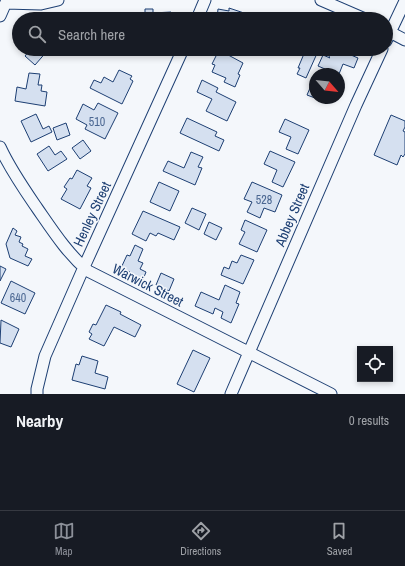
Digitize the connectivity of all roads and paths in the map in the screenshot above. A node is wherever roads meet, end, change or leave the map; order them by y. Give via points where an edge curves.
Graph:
1 (58, 0) edge
2 (205, 0) edge
3 (321, 0) edge
4 (405, 1) edge
5 (7, 2) edge
6 (199, 12) edge
7 (349, 12) edge
8 (0, 15) edge
9 (393, 23) edge
10 (393, 36) edge
11 (405, 40) edge
12 (180, 56) edge
13 (379, 56) edge
14 (0, 147) edge
15 (84, 267) junction
16 (249, 352) junction
17 (37, 394) edge
18 (231, 394) edge
19 (331, 394) edge

1 - 5 street via 41,4
2 - 6 street
3 - 7 street
4 - 9 street
5 - 8 street
10 - 11 street
12 - 15 street, Henley Street
13 - 16 street, Abbey Street
14 - 15 street, Warwick Street via 12,171 54,233
15 - 16 street, Warwick Street via 93,274
15 - 17 street, Henley Street via 45,356
16 - 18 street, Abbey Street
16 - 19 street, Warwick Street

